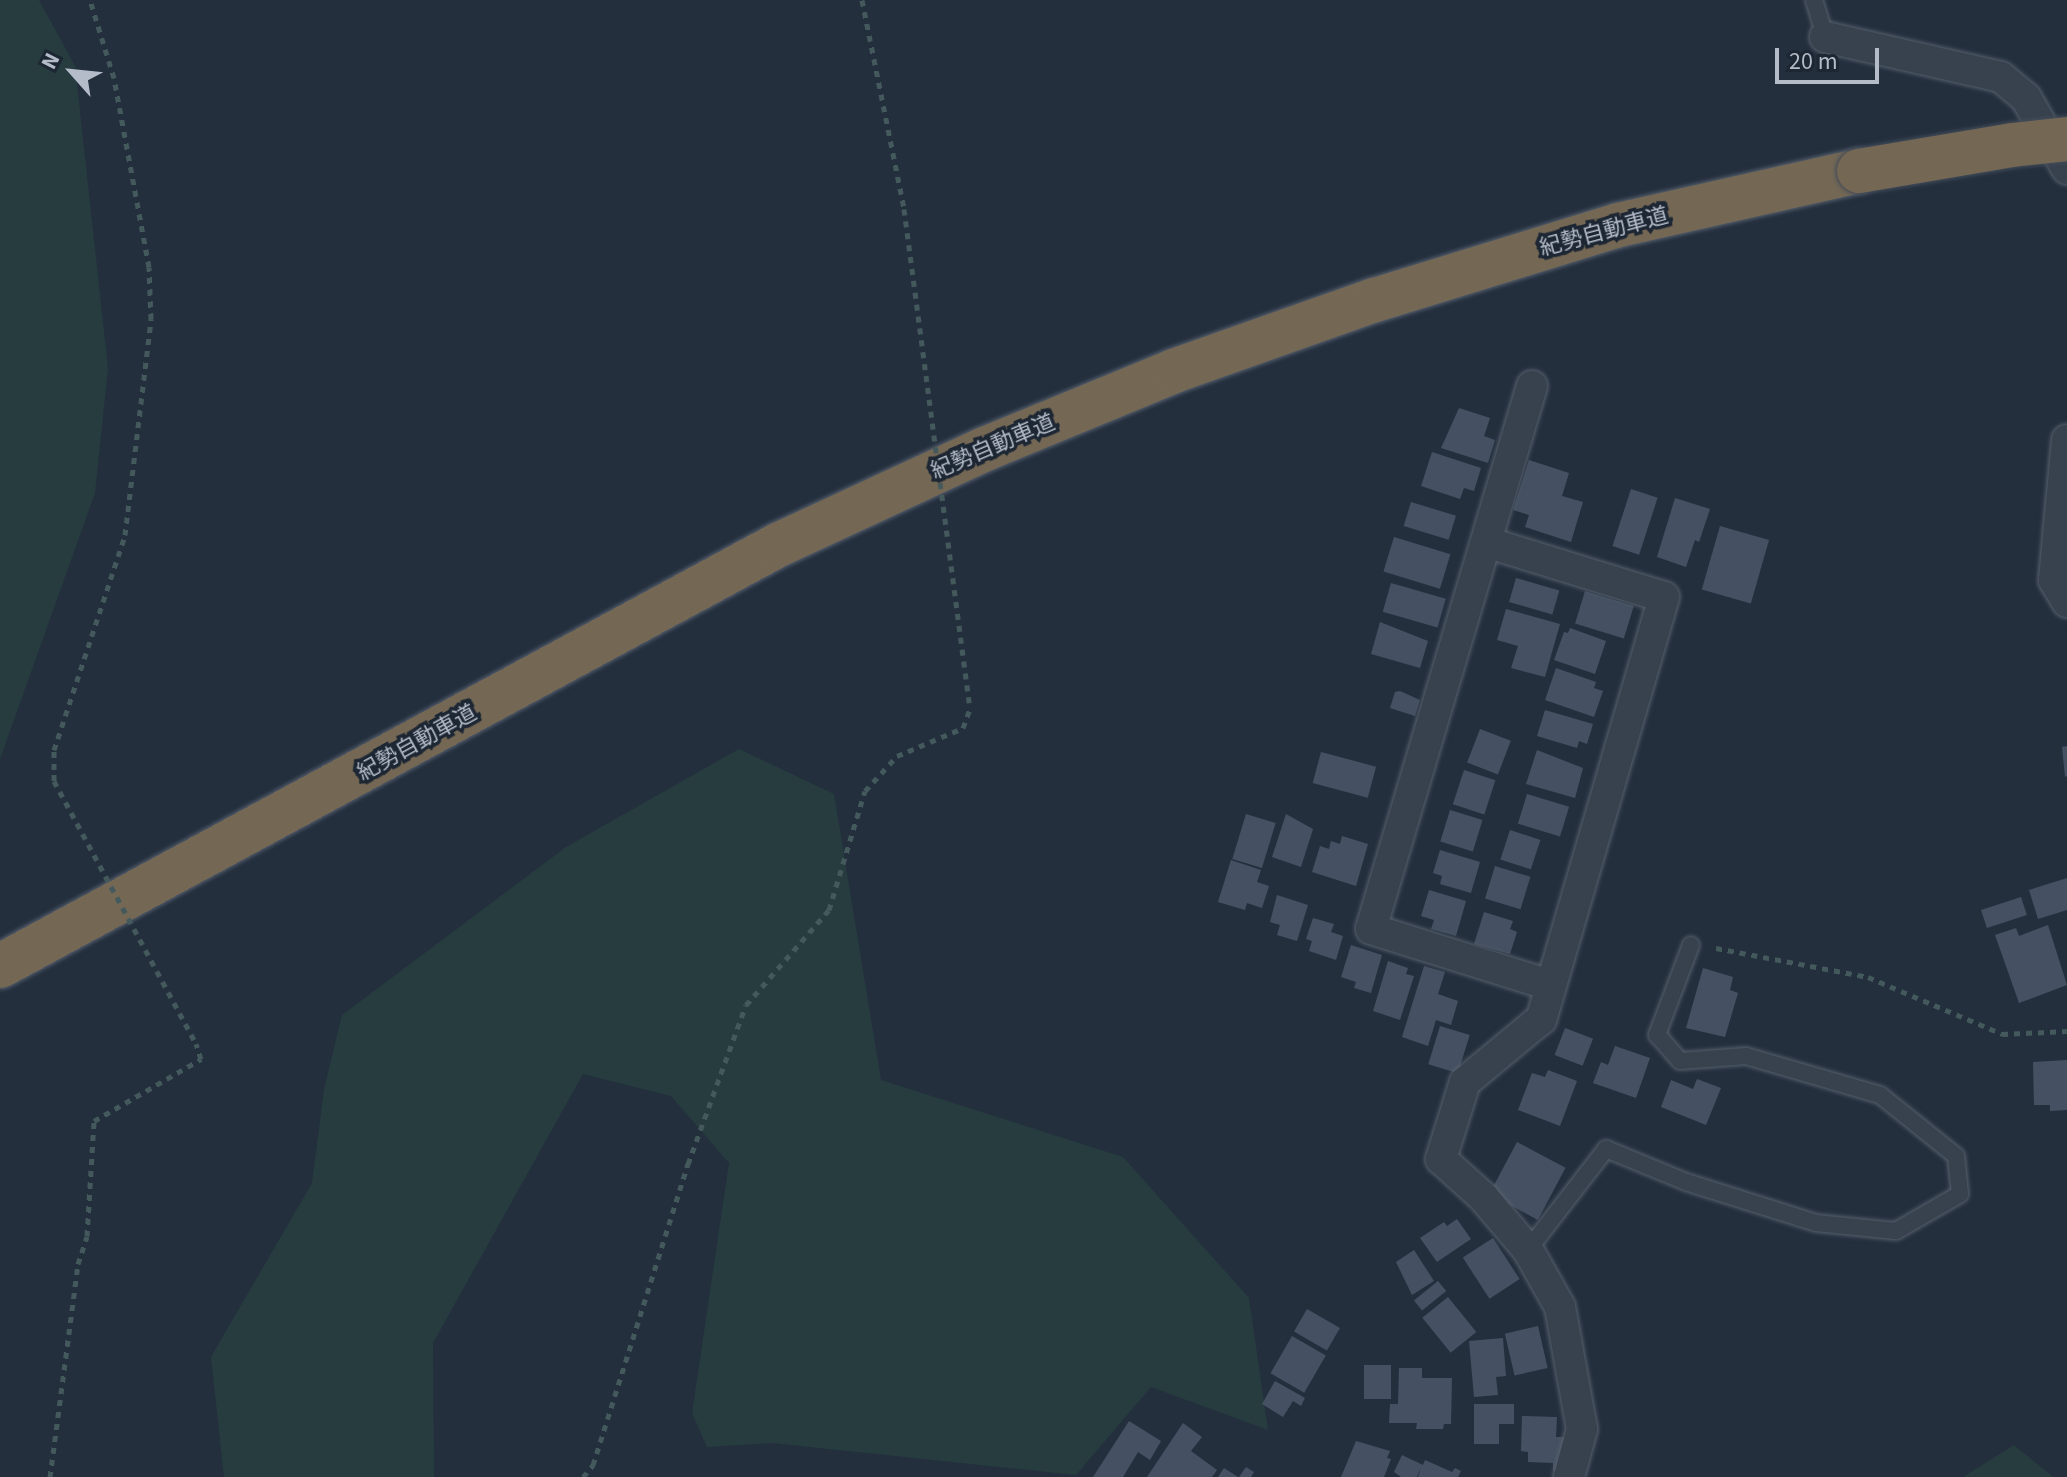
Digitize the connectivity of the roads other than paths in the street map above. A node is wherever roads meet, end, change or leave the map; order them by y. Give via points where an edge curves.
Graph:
1 (1814, 0) edge
2 (1825, 37) joint
3 (2067, 139) edge
4 (2067, 169) edge
5 (1532, 386) dead end
6 (2067, 440) edge
7 (1486, 542) junction
8 (2067, 602) edge
9 (1691, 945) road end
10 (0, 966) edge
11 (1550, 985) junction
12 (1528, 1250) junction
13 (1569, 1477) edge

1 - 2 lane
2 - 4 street via 2001,77 2026,98
3 - 10 highway, 紀勢自動車道, bridge via 1859,171 1619,225 1375,300 1174,371 985,449 778,545
5 - 7 street
6 - 8 street via 2054,580
7 - 11 street via 1664,597
7 - 11 street via 1371,929
9 - 12 lane via 1657,1035 1680,1061 1746,1056 1880,1095 1956,1156 1960,1194 1896,1231 1816,1223 1686,1182 1606,1149
11 - 12 street via 1541,1019 1465,1082 1441,1159 1484,1198
12 - 13 street via 1560,1307 1582,1429

